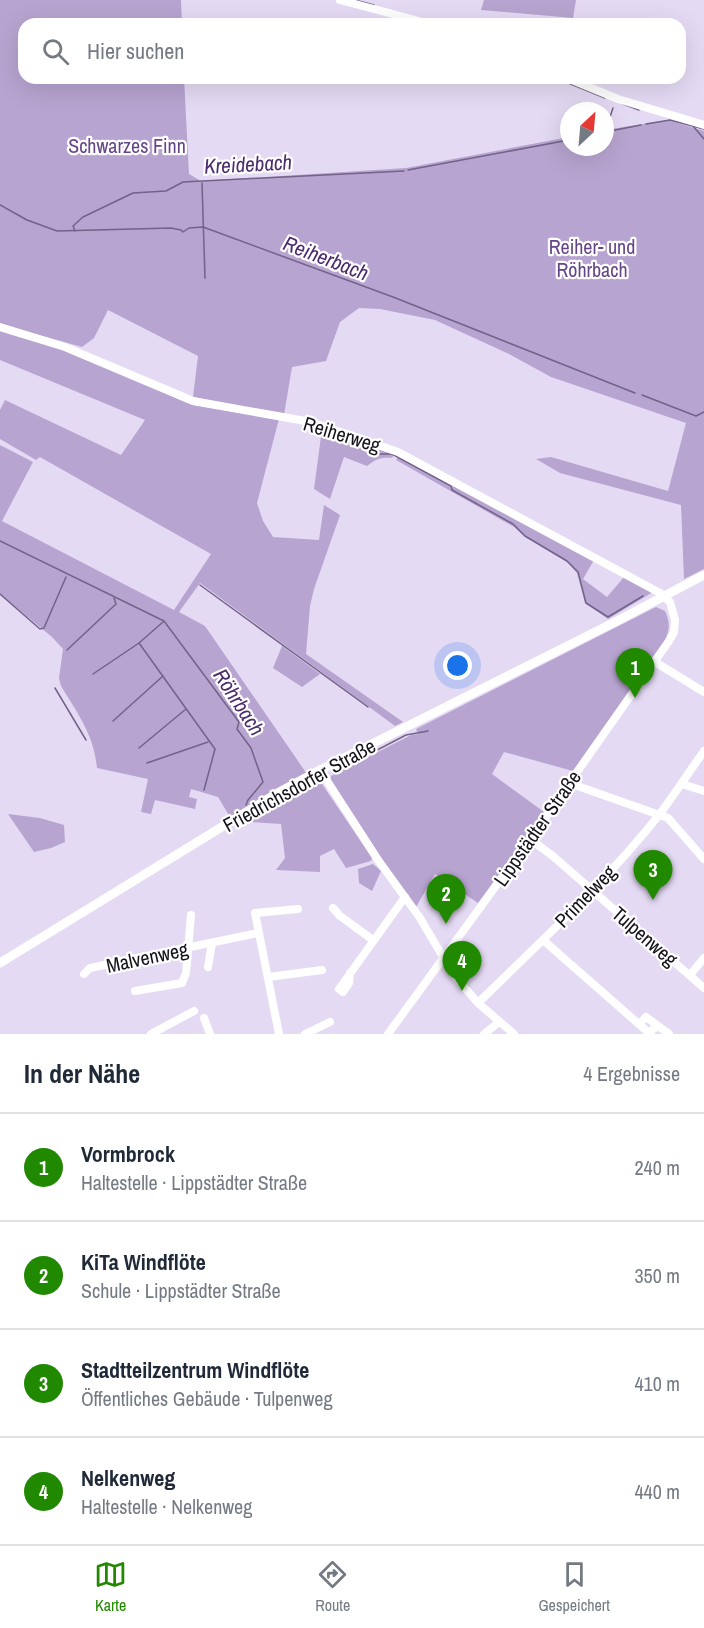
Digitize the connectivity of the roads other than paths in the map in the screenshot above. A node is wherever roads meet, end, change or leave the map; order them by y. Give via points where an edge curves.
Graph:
1 (340, 0) edge
2 (408, 18) edge
3 (582, 84) edge
4 (704, 125) edge
5 (0, 327) edge
6 (704, 575) edge
7 (663, 596) junction
8 (655, 662) junction
9 (704, 692) edge
10 (704, 751) edge
11 (320, 770) junction
12 (569, 783) junction
13 (682, 784) junction
14 (704, 791) edge
15 (659, 814) junction
16 (530, 839) junction
17 (704, 859) edge
18 (592, 890) junction
19 (405, 897) junction
20 (333, 908) dead end
21 (298, 909) dead end
22 (191, 915) dead end
23 (258, 933) junction
24 (543, 939) junction
25 (373, 940) junction
26 (212, 943) junction
27 (188, 948) junction
28 (443, 957) junction
29 (704, 958) edge
30 (0, 963) edge
31 (208, 967) dead end
32 (322, 970) dead end
33 (350, 973) dead end
34 (84, 974) dead end
35 (690, 975) junction
36 (268, 977) junction
37 (704, 988) edge
38 (135, 991) dead end
39 (478, 1003) junction
40 (194, 1011) dead end
41 (204, 1018) dead end
42 (330, 1022) dead end
43 (500, 1022) junction
44 (639, 1024) junction
45 (657, 1026) junction
46 (649, 1033) edge
47 (151, 1034) edge
48 (210, 1034) edge
49 (279, 1034) edge
50 (305, 1034) edge
51 (388, 1034) edge
52 (484, 1034) edge
53 (514, 1034) edge
54 (669, 1034) edge

1 - 2 street
3 - 4 street
5 - 7 street, Reiherweg via 65,347 193,401 311,422 398,452
6 - 7 main road, Friedrichsdorfer Straße
7 - 8 street, Lippstädter Straße via 674,616 674,632
7 - 11 main road, Friedrichsdorfer Straße
8 - 9 street
8 - 12 street, Lippstädter Straße
10 - 13 street, Primelweg
11 - 19 street
11 - 30 main road, Friedrichsdorfer Straße
12 - 15 street
12 - 16 street, Lippstädter Straße
13 - 14 street
13 - 15 street, Primelweg
15 - 17 street via 674,824
15 - 18 street, Primelweg
16 - 18 street, Tulpenweg
16 - 28 street, Lippstädter Straße
18 - 24 street, Primelweg
18 - 35 street, Tulpenweg
19 - 25 street
19 - 28 street
20 - 25 street
21 - 23 street via 255,913
22 - 27 street
23 - 26 street, Malvenweg
23 - 36 street
24 - 39 street, Primelweg
24 - 44 street
25 - 33 street
26 - 27 street, Malvenweg
26 - 31 street, Malvenweg
27 - 34 street, Malvenweg via 90,968
27 - 38 street via 182,983
28 - 39 street
28 - 51 street, Lippstädter Straße
29 - 35 street
32 - 36 street
35 - 37 street, Tulpenweg
36 - 49 street
39 - 43 street
40 - 47 street
41 - 48 street
42 - 50 street
43 - 52 street
43 - 53 street
44 - 45 street via 646,1017
44 - 46 street
45 - 46 street
45 - 54 street

